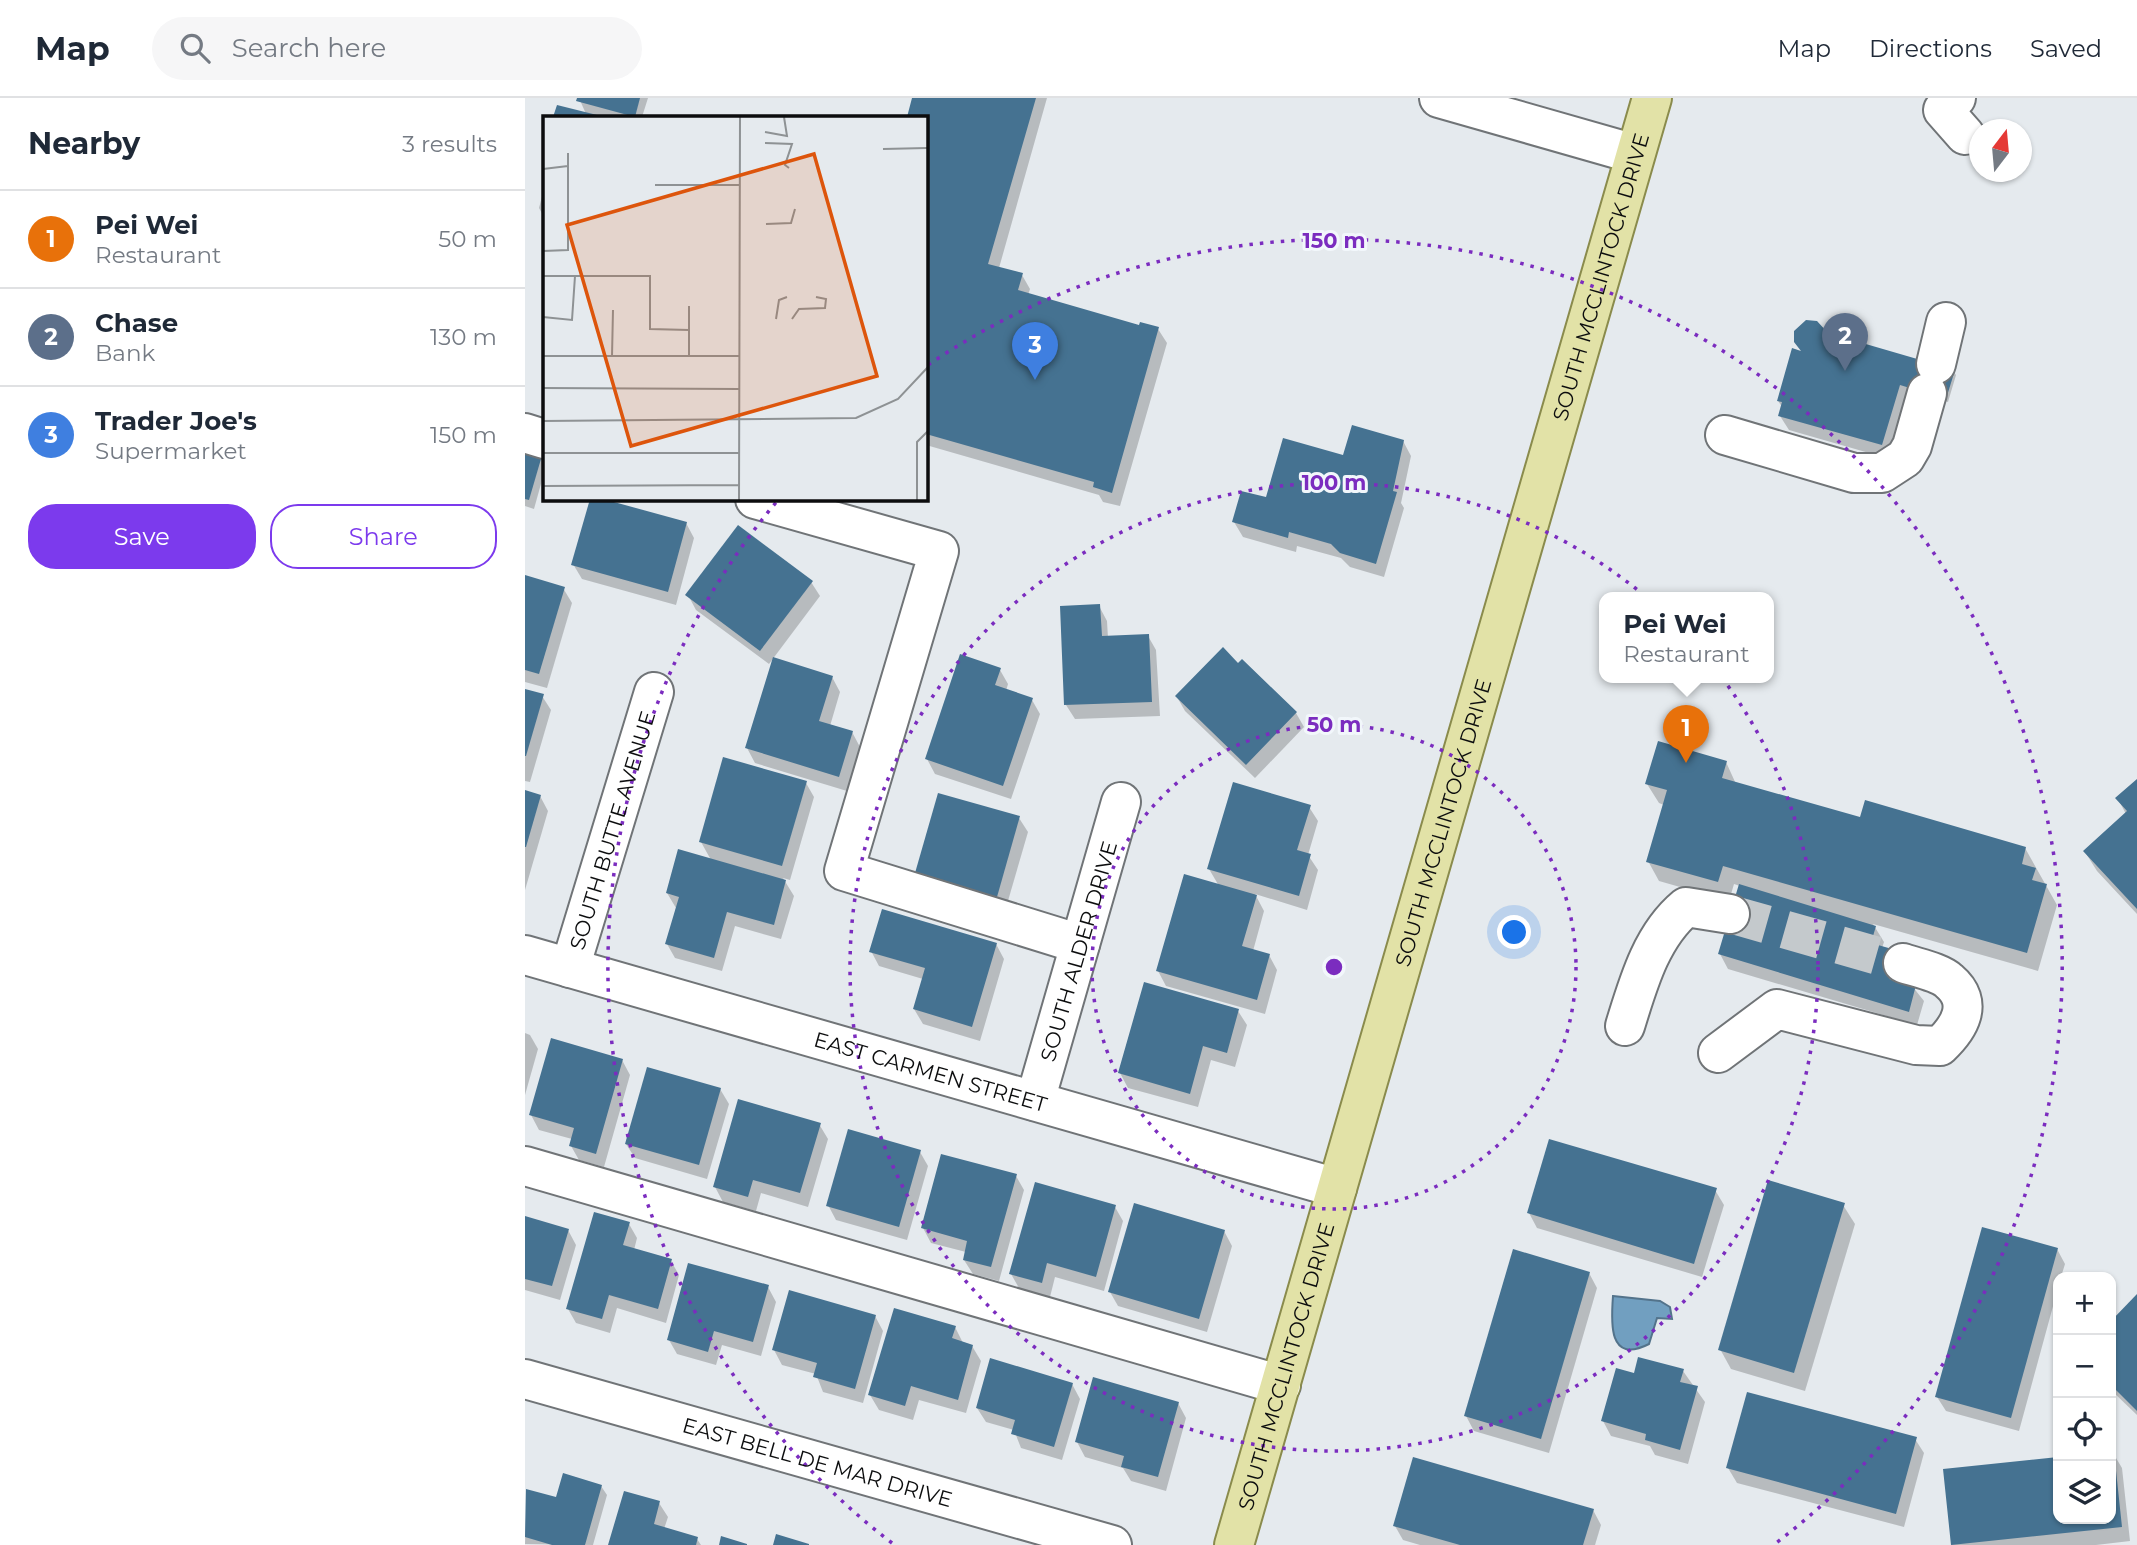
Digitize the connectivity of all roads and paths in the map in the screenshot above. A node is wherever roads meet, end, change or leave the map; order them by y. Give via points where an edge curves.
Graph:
1 (1439, 98) edge
2 (1652, 98) edge
3 (1956, 98) edge
4 (1965, 135) dead end
5 (1635, 154) junction
6 (1947, 321) dead end
7 (525, 433) edge
8 (1725, 435) dead end
9 (543, 439) edge
10 (759, 500) edge
11 (654, 692) dead end
12 (1121, 802) dead end
13 (1730, 914) tunnel mouth
14 (1080, 943) junction
15 (525, 955) edge
16 (1903, 963) tunnel mouth
17 (570, 968) junction
18 (1625, 1026) dead end
19 (1718, 1053) dead end
20 (1035, 1101) junction
21 (525, 1166) edge
22 (1337, 1188) junction
23 (525, 1379) edge
24 (1281, 1385) junction
25 (1112, 1545) edge
26 (1234, 1545) edge

1 - 5 street
2 - 5 main road, SOUTH MCCLINTOCK DRIVE
3 - 4 street via 1943,110
5 - 22 main road, SOUTH MCCLINTOCK DRIVE
6 - 8 street via 1912,446 1905,458 1882,473 1854,473
7 - 9 street
10 - 14 street via 939,551 844,871
11 - 17 street, SOUTH BUTTE AVENUE
12 - 14 street, SOUTH ALDER DRIVE
13 - 18 street via 1686,906 1674,917 1653,948
14 - 20 street, SOUTH ALDER DRIVE
15 - 17 street, EAST CARMEN STREET
16 - 19 street via 1949,980 1961,997 1963,1018 1940,1046 1916,1045 1777,1009
17 - 20 street, EAST CARMEN STREET
20 - 22 street, EAST CARMEN STREET
21 - 24 street
22 - 24 main road, SOUTH MCCLINTOCK DRIVE
23 - 25 street, EAST BELL DE MAR DRIVE
24 - 26 main road, SOUTH MCCLINTOCK DRIVE

